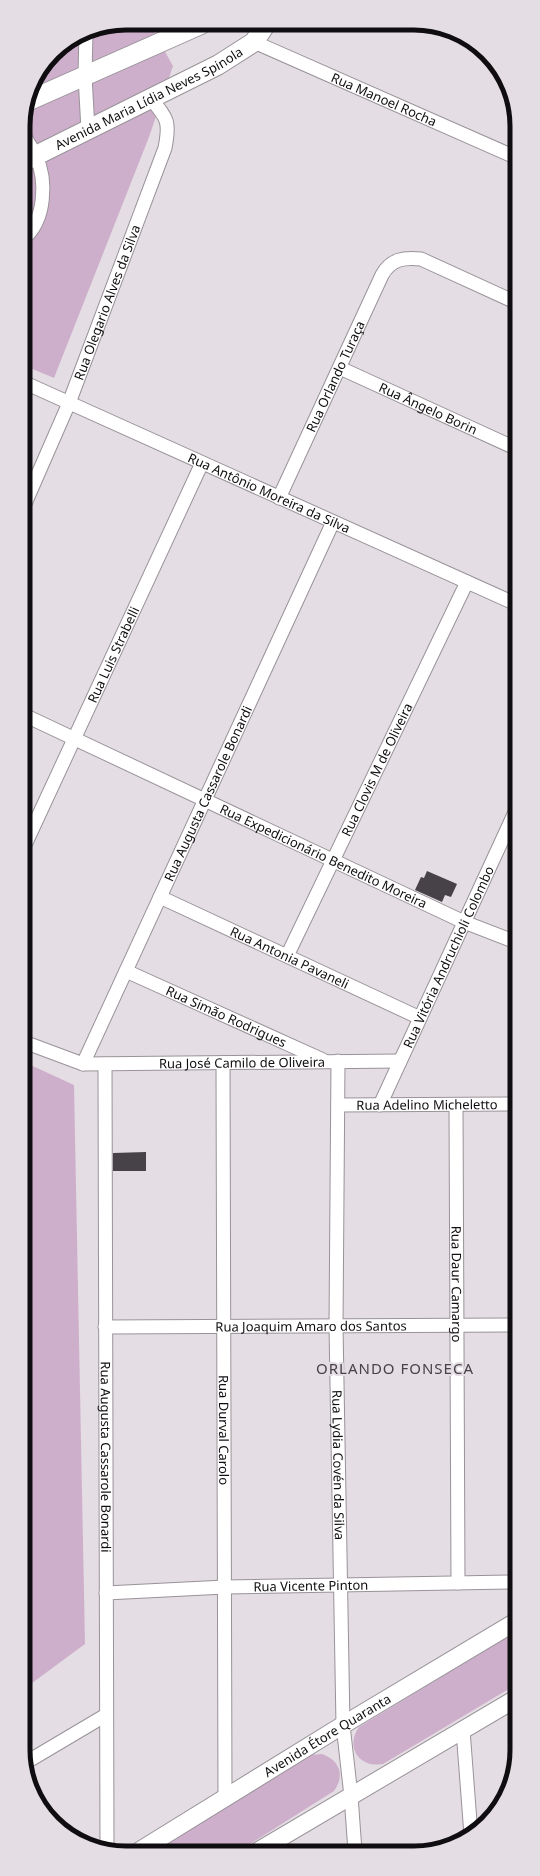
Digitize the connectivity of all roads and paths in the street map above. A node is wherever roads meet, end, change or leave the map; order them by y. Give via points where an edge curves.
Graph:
1 (185, 30) edge
2 (262, 30) edge
3 (86, 39) edge
4 (254, 42) junction
5 (85, 76) junction
6 (151, 98) junction
7 (34, 99) edge
8 (88, 130) junction
9 (510, 154) edge
10 (30, 160) edge
11 (30, 231) edge
12 (510, 300) edge
13 (340, 368) junction
14 (30, 385) edge
15 (70, 403) junction
16 (510, 446) edge
17 (202, 463) junction
18 (30, 493) edge
19 (279, 498) junction
20 (333, 522) junction
21 (467, 582) junction
22 (510, 601) edge
23 (30, 718) edge
24 (74, 739) junction
25 (205, 800) junction
26 (510, 823) edge
27 (30, 834) edge
28 (333, 860) junction
29 (160, 897) junction
30 (464, 922) junction
31 (510, 940) edge
32 (287, 956) junction
33 (126, 971) junction
34 (420, 1018) junction
35 (30, 1044) edge
36 (400, 1061) junction
37 (332, 1062) junction
38 (223, 1063) junction
39 (83, 1064) junction
40 (105, 1064) junction
41 (338, 1104) junction
42 (380, 1104) junction
43 (456, 1104) junction
44 (510, 1104) edge
45 (457, 1325) junction
46 (510, 1325) edge
47 (224, 1326) junction
48 (336, 1326) junction
49 (105, 1327) junction
50 (510, 1582) edge
51 (458, 1583) junction
52 (340, 1585) junction
53 (225, 1587) junction
54 (106, 1593) junction
55 (510, 1625) edge
56 (510, 1702) edge
57 (106, 1715) junction
58 (343, 1725) junction
59 (464, 1730) junction
60 (31, 1760) edge
61 (351, 1796) junction
62 (225, 1797) junction
63 (471, 1827) edge
64 (107, 1844) edge
65 (146, 1846) edge
66 (266, 1846) edge
67 (355, 1846) edge

1 - 5 main road
2 - 4 main road, Avenida Maria Lídia Neves Spinola
3 - 5 street
4 - 6 main road, Avenida Maria Lídia Neves Spinola via 218,65
4 - 9 street, Rua Manoel Rocha
5 - 7 main road
5 - 8 street
6 - 8 main road, Avenida Maria Lídia Neves Spinola
6 - 15 street, Rua Olegario Alves da Silva via 168,123 165,148
8 - 10 main road, Avenida Maria Lídia Neves Spinola
10 - 11 street via 42,180 43,198 39,216
12 - 13 street, Rua Orlando Turaça via 421,260 398,260 391,263 382,275
13 - 16 street, Rua Ângelo Borin
13 - 19 street, Rua Orlando Turaça
14 - 15 street, Rua Antônio Moreira da Silva
15 - 17 street, Rua Antônio Moreira da Silva
15 - 18 street, Rua Olegario Alves da Silva
17 - 19 street, Rua Antônio Moreira da Silva
17 - 24 street, Rua Luis Strabelli
19 - 20 street, Rua Antônio Moreira da Silva
20 - 21 street, Rua Antônio Moreira da Silva
20 - 25 street, Rua Augusta Cassarole Bonardi
21 - 22 street, Rua Antônio Moreira da Silva
21 - 28 street, Rua Clovis M de Oliveira
23 - 24 street, Rua Expedicionário Benedito Moreira
24 - 25 street, Rua Expedicionário Benedito Moreira
24 - 27 street, Rua Luis Strabelli
25 - 28 street, Rua Expedicionário Benedito Moreira
25 - 29 street, Rua Augusta Cassarole Bonardi
26 - 30 street, Rua Vitória Andruchioli Colombo
28 - 30 street, Rua Expedicionário Benedito Moreira
28 - 32 street, Rua Clovis M de Oliveira
29 - 32 street, Rua Antonia Pavaneli
29 - 33 street, Rua Augusta Cassarole Bonardi
30 - 31 street, Rua Expedicionário Benedito Moreira
30 - 34 street, Rua Vitória Andruchioli Colombo
32 - 34 street, Rua Antonia Pavaneli
33 - 37 street, Rua Simão Rodrigues
33 - 39 street, Rua Augusta Cassarole Bonardi
34 - 36 street, Rua Vitória Andruchioli Colombo
35 - 39 street
36 - 37 street, Rua José Camilo de Oliveira
36 - 42 street, Rua Vitória Andruchioli Colombo
37 - 38 street, Rua José Camilo de Oliveira
37 - 41 street, Rua Lydia Covén da Silva
38 - 40 street, Rua José Camilo de Oliveira
38 - 47 street, Rua Durval Carolo
39 - 40 street, Rua José Camilo de Oliveira
40 - 49 street, Rua Augusta Cassarole Bonardi
41 - 42 street, Rua Adelino Micheletto
41 - 48 street, Rua Lydia Covén da Silva
42 - 43 street, Rua Adelino Micheletto
43 - 44 street, Rua Adelino Micheletto
43 - 45 street, Rua Daur Camargo
45 - 46 street, Rua Joaquim Amaro dos Santos
45 - 48 street, Rua Joaquim Amaro dos Santos
45 - 51 street, Rua Daur Camargo
47 - 48 street, Rua Joaquim Amaro dos Santos
47 - 49 street, Rua Joaquim Amaro dos Santos
47 - 53 street, Rua Durval Carolo
48 - 52 street, Rua Lydia Covén da Silva
49 - 54 street, Rua Augusta Cassarole Bonardi
50 - 51 street, Rua Vicente Pinton
51 - 52 street, Rua Vicente Pinton
52 - 53 street, Rua Vicente Pinton
52 - 58 street, Rua Lydia Covén da Silva
53 - 54 street, Rua Vicente Pinton
53 - 62 street, Rua Durval Carolo
54 - 57 street, Rua Augusta Cassarole Bonardi
55 - 58 street, Avenida Étore Quaranta
56 - 59 street
57 - 60 street
57 - 64 street, Rua Augusta Cassarole Bonardi
58 - 61 street, Rua Lydia Covén da Silva
58 - 62 street, Avenida Étore Quaranta
59 - 61 street
59 - 63 street
61 - 66 street
61 - 67 street, Rua Lydia Covén da Silva
62 - 65 street, Avenida Étore Quaranta

